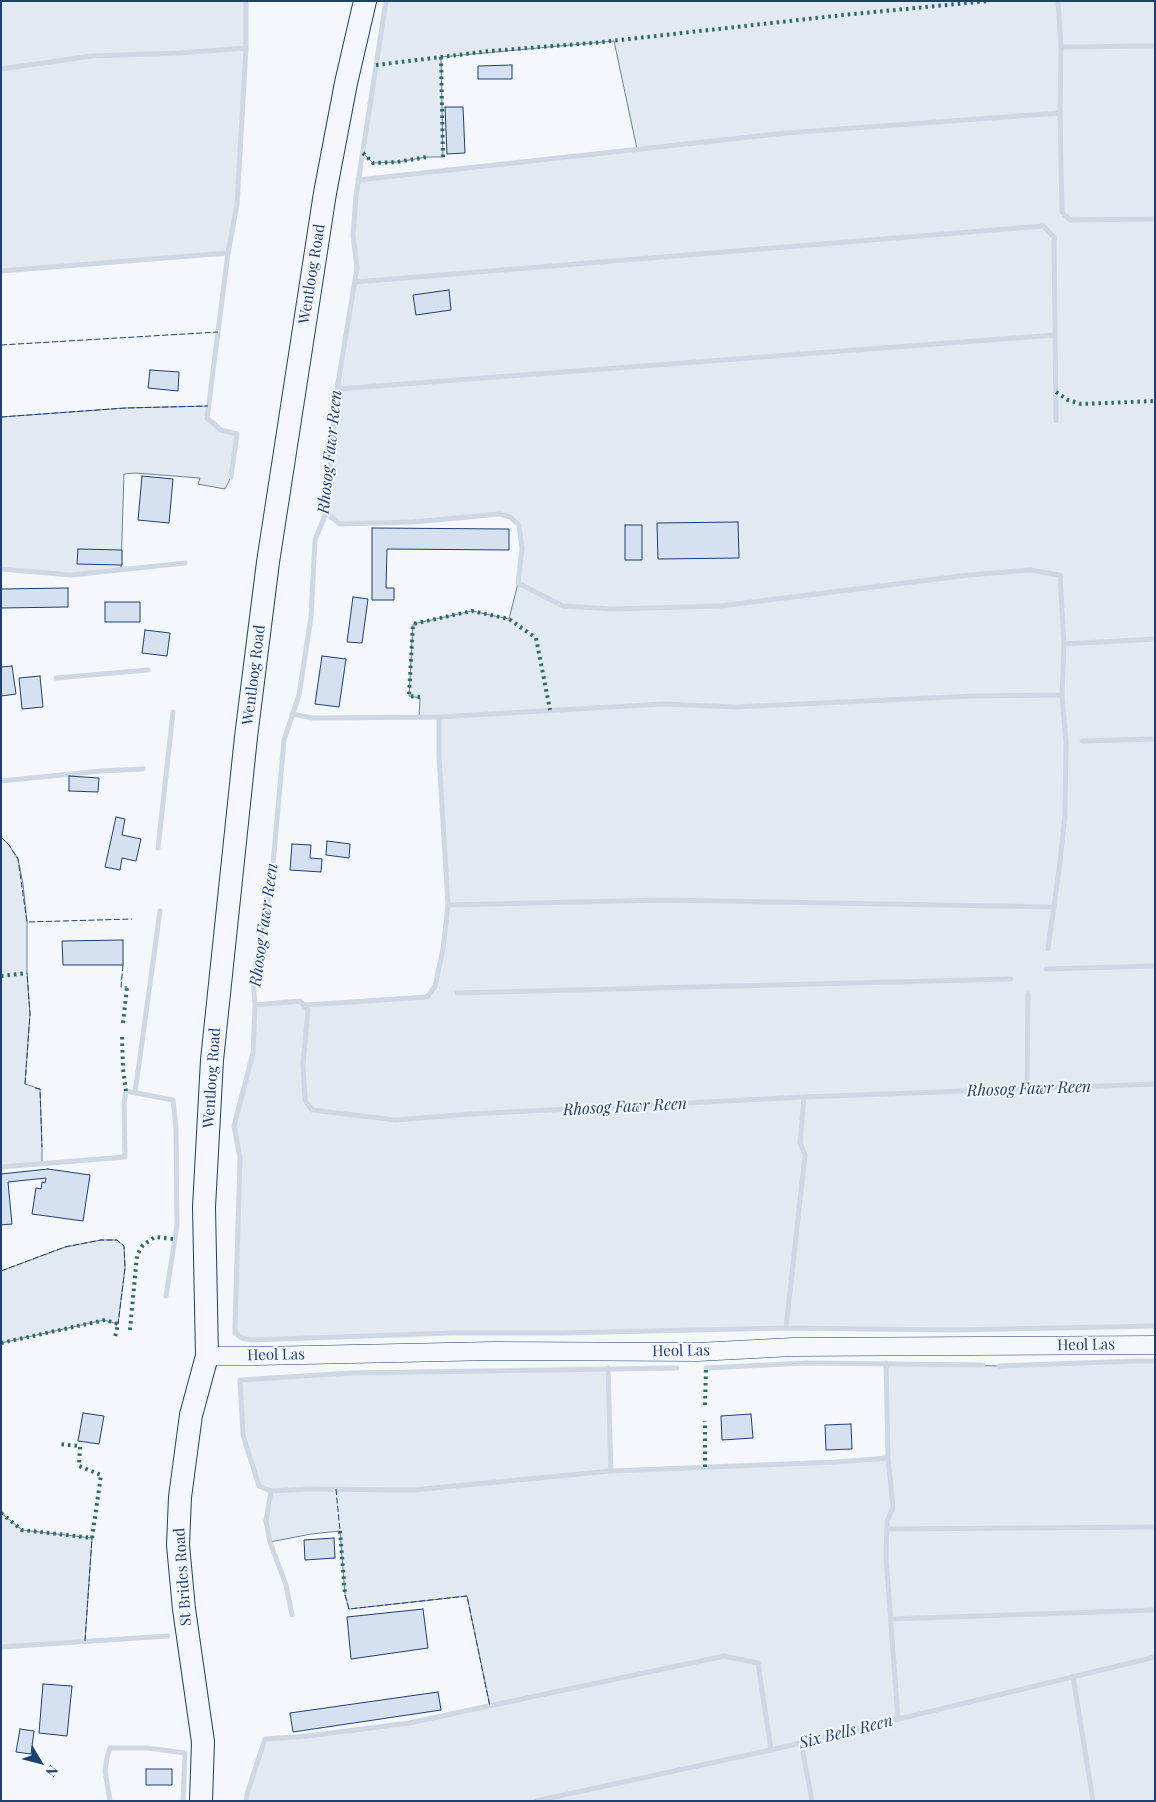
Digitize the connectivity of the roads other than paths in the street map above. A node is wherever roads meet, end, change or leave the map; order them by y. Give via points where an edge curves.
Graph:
1 (365, 1) edge
2 (1155, 1345) edge
3 (207, 1356) junction
4 (201, 1801) edge

1 - 3 main road, Wentloog Road via 325,193 269,552 246,737 212,1060 204,1207
2 - 3 street, Heol Las
3 - 4 main road, St Brides Road via 192,1415 180,1497 178,1545 202,1742

